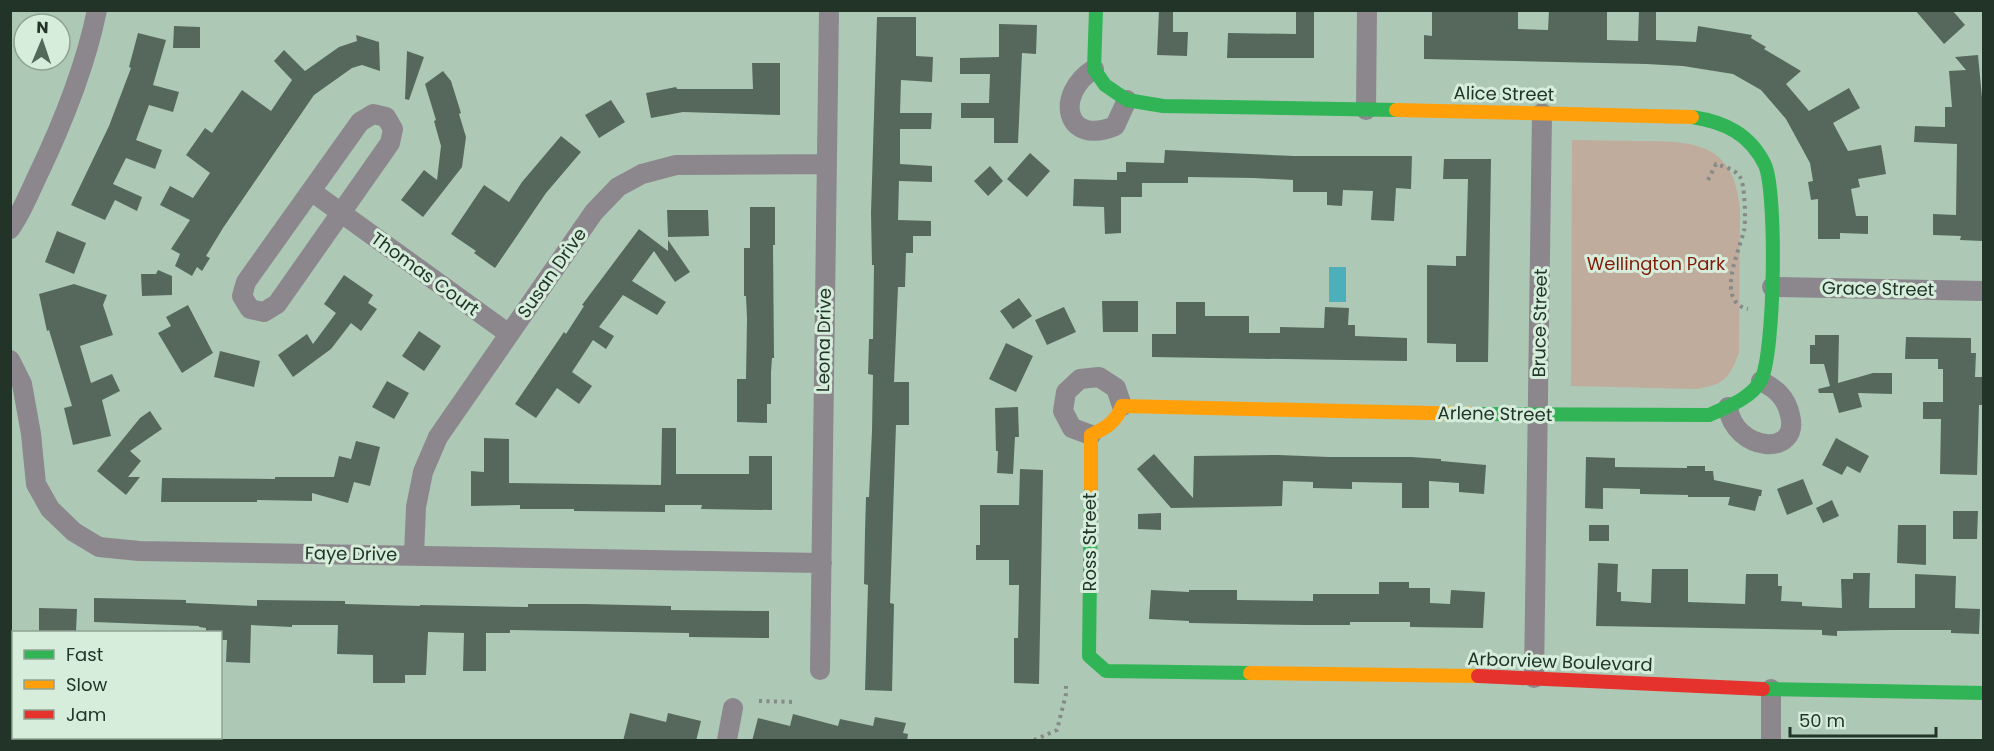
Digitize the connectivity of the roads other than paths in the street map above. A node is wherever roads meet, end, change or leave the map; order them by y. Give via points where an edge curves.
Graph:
1 (97, 10) edge
2 (829, 10) edge
3 (1096, 10) edge
4 (1367, 10) edge
5 (1100, 77) junction
6 (1127, 100) junction
7 (1366, 110) junction
8 (1542, 113) junction
9 (826, 164) junction
10 (311, 191) junction
11 (341, 214) junction
12 (10, 229) edge
13 (1772, 287) junction
14 (1983, 291) edge
15 (509, 334) junction
16 (10, 360) edge
17 (1761, 381) junction
18 (1122, 406) junction
19 (1728, 407) junction
20 (1539, 416) junction
21 (1091, 435) junction
22 (414, 555) junction
23 (822, 563) junction
24 (820, 670) dead end
25 (1134, 672) joint
26 (1534, 678) junction
27 (1771, 689) junction
28 (1983, 693) edge
29 (733, 708) dead end
30 (727, 741) edge
31 (1771, 741) edge

1 - 12 street via 91,44 70,100
2 - 9 street, Leona Drive
3 - 5 street
4 - 7 street
5 - 6 street, Alice Street
5 - 6 street via 1084,76 1075,86 1069,111 1074,123 1101,132 1115,126
6 - 7 street, Alice Street via 1163,106
7 - 8 street, Alice Street
8 - 13 street, Alice Street via 1683,115 1717,121 1746,138 1765,165 1772,195
8 - 20 street, Bruce Street
9 - 15 street, Susan Drive via 676,165 642,174 618,186 594,212
9 - 23 street, Leona Drive
10 - 11 street, Thomas Court
10 - 11 street via 360,122 373,114 386,117 393,129 390,143
10 - 11 street via 246,282 242,296 250,309 264,312 277,304
11 - 15 street, Thomas Court
13 - 14 street, Grace Street
13 - 17 street via 1769,356
15 - 22 street, Susan Drive via 438,436 423,472 416,507
16 - 22 street, Faye Drive via 22,384 36,484 50,509 74,532 99,547
17 - 19 street, Arlene Street
17 - 19 street via 1784,398 1793,425 1788,436 1777,444 1756,443 1741,434 1730,420
18 - 20 street, Arlene Street
18 - 21 street via 1118,419
18 - 21 street via 1116,388 1099,377 1080,379 1066,392 1063,411 1072,428
19 - 20 street, Arlene Street via 1709,415
20 - 26 street, Bruce Street
21 - 25 street, Ross Street via 1089,656 1106,671
22 - 23 street, Faye Drive
23 - 24 street, Leona Drive
25 - 26 street, Arborview Boulevard
26 - 27 street, Arborview Boulevard
27 - 28 street, Arborview Boulevard
27 - 31 street
29 - 30 street

